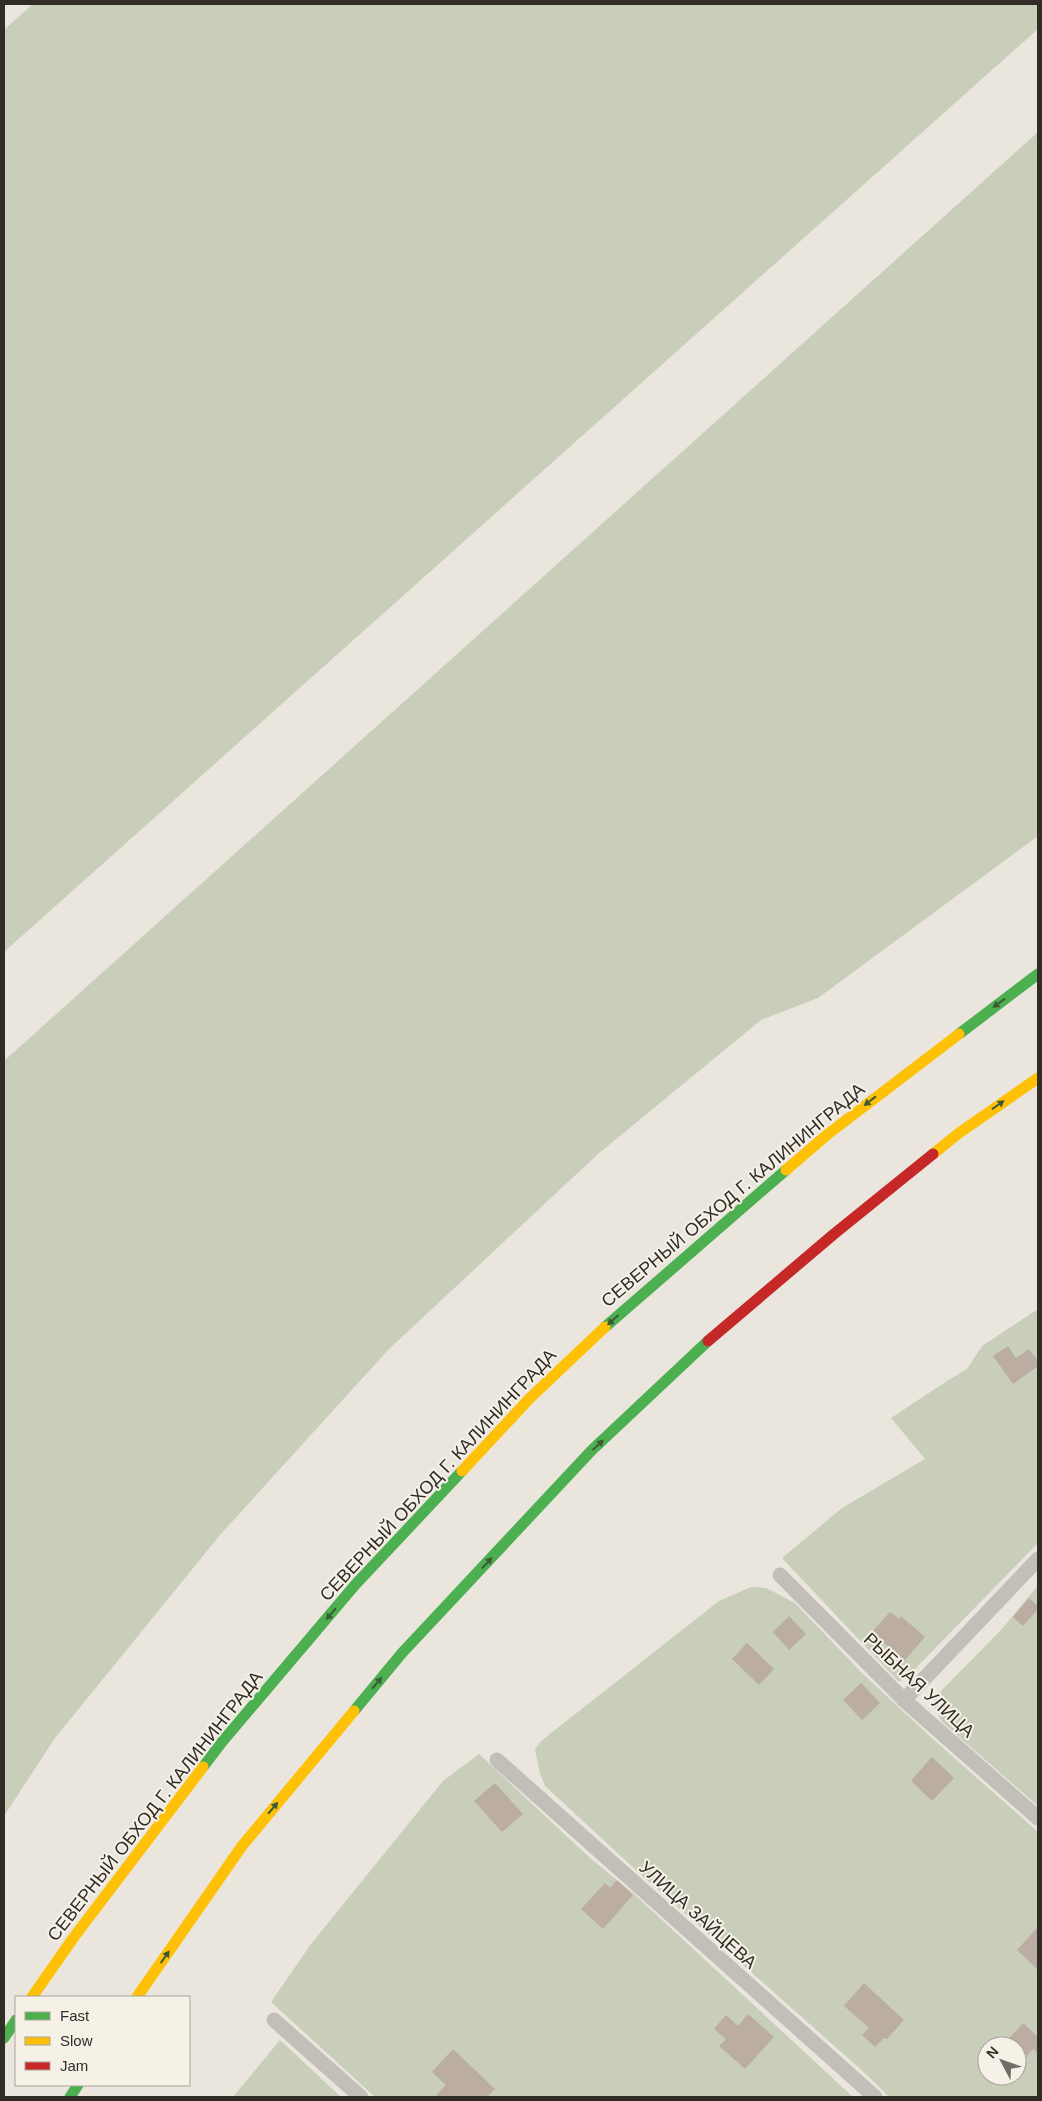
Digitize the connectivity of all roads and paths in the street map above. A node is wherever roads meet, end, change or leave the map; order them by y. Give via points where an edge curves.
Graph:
1 (1038, 974) edge
2 (1038, 1078) edge
3 (1038, 1558) edge
4 (780, 1575) dead end
5 (904, 1700) junction
6 (496, 1760) dead end
7 (1038, 1818) edge
8 (33, 1996) edge
9 (138, 1996) edge
10 (274, 2020) dead end
11 (15, 2022) edge
12 (4, 2038) edge
13 (77, 2086) edge
14 (70, 2097) edge
15 (361, 2097) edge
16 (874, 2097) edge

1 -> 8 highway, СЕВЕРНЫЙ ОБХОД Г. КАЛИНИНГРАДА via 828,1134 630,1304 530,1398 355,1585 222,1742
9 -> 2 highway via 242,1846 402,1654 592,1450 708,1341 834,1234 959,1132
3 - 5 lane
4 - 5 lane, РЫБНАЯ УЛИЦА
5 - 7 lane, РЫБНАЯ УЛИЦА
6 - 16 lane, УЛИЦА ЗАЙЦЕВА
10 - 15 lane
11 - 12 highway
13 - 14 highway

